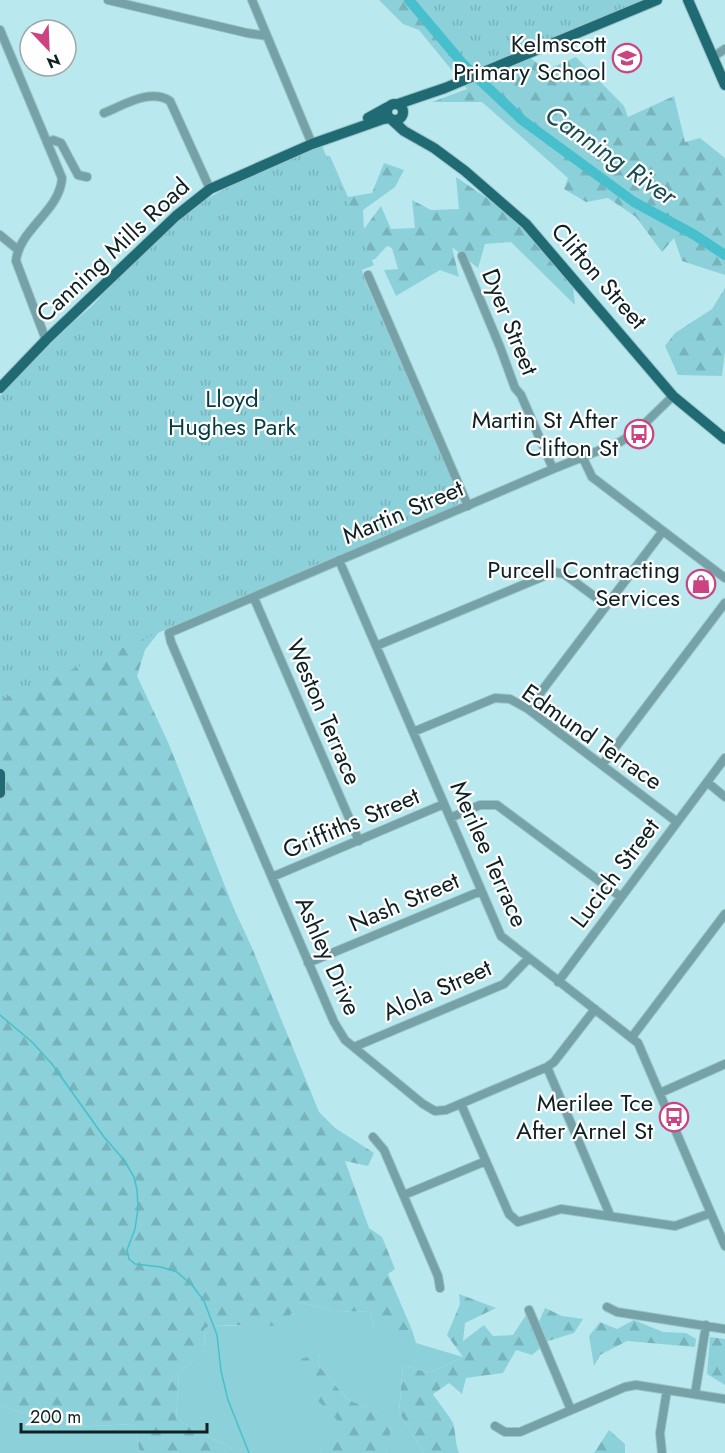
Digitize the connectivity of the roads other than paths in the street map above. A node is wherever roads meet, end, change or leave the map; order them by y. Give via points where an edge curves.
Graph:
1 (108, 0) edge
2 (252, 0) edge
3 (657, 0) edge
4 (688, 0) edge
5 (696, 0) edge
6 (0, 30) edge
7 (267, 36) junction
8 (720, 55) edge
9 (725, 70) edge
10 (725, 85) edge
11 (104, 112) dead end
12 (396, 113) junction
13 (47, 143) junction
14 (312, 144) junction
15 (87, 177) dead end
16 (210, 189) junction
17 (0, 235) edge
18 (17, 249) junction
19 (462, 255) dead end
20 (368, 274) dead end
21 (46, 340) junction
22 (0, 388) edge
23 (673, 396) junction
24 (725, 439) edge
25 (583, 458) junction
26 (553, 469) junction
27 (468, 507) junction
28 (663, 531) junction
29 (339, 560) junction
30 (725, 578) edge
31 (254, 598) junction
32 (725, 603) edge
33 (606, 605) junction
34 (169, 633) joint
35 (376, 646) junction
36 (528, 709) junction
37 (413, 732) junction
38 (725, 758) edge
39 (602, 765) junction
40 (0, 774) edge
41 (707, 782) junction
42 (0, 793) edge
43 (725, 797) edge
44 (444, 804) junction
45 (450, 818) junction
46 (677, 822) junction
47 (359, 841) junction
48 (272, 877) junction
49 (481, 891) junction
50 (621, 897) junction
51 (725, 914) edge
52 (528, 959) junction
53 (308, 963) junction
54 (558, 982) junction
55 (595, 1009) junction
56 (632, 1037) junction
57 (354, 1047) junction
58 (725, 1064) edge
59 (547, 1067) junction
60 (660, 1093) junction
61 (461, 1104) junction
62 (373, 1137) dead end
63 (486, 1161) junction
64 (404, 1196) junction
65 (711, 1213) junction
66 (610, 1215) junction
67 (725, 1246) edge
68 (440, 1288) dead end
69 (607, 1307) dead end
70 (529, 1310) dead end
71 (705, 1325) junction
72 (725, 1329) edge
73 (667, 1390) junction
74 (695, 1394) junction
75 (725, 1399) edge
76 (571, 1410) junction
77 (495, 1426) dead end
78 (662, 1453) edge

1 - 7 street
2 - 7 street
3 - 12 main road, Canning Mills Road
4 - 8 main road
5 - 8 main road
6 - 13 street
7 - 14 street
8 - 9 main road
8 - 10 main road
11 - 16 street via 148,96 170,101
12 - 14 main road, Canning Mills Road
12 - 23 main road, Clifton Street via 526,224
13 - 15 street via 61,143 78,175
13 - 18 street via 60,172 61,186
14 - 16 main road, Canning Mills Road
16 - 21 main road, Canning Mills Road via 176,216
17 - 18 street
18 - 21 street via 16,261
19 - 26 street, Dyer Street via 515,388
20 - 27 street
21 - 22 main road, Canning Mills Road
23 - 24 main road, Clifton Street
23 - 25 street, Martin Street via 637,432
25 - 26 street, Martin Street
25 - 28 street via 592,477
26 - 27 street, Martin Street
27 - 29 street, Martin Street
28 - 30 street
28 - 33 street
29 - 31 street, Martin Street
29 - 35 street, Merilee Terrace
31 - 34 street, Martin Street
31 - 47 street, Weston Terrace
32 - 39 street
33 - 35 street via 564,574 554,572
33 - 36 street
34 - 48 street, Ashley Drive
35 - 37 street, Merilee Terrace
36 - 37 street, Edmund Terrace via 510,699 495,698
36 - 39 street, Edmund Terrace
37 - 44 street, Merilee Terrace
38 - 41 street, Lucich Street
39 - 46 street, Edmund Terrace
40 - 42 main road
41 - 43 street
41 - 46 street, Lucich Street
44 - 45 street, Merilee Terrace
44 - 47 street, Griffiths Street
45 - 49 street, Merilee Terrace
45 - 50 street via 480,805 497,805
46 - 50 street, Lucich Street
47 - 48 street, Griffiths Street
48 - 53 street, Ashley Drive
49 - 52 street, Merilee Terrace via 501,936
49 - 53 street, Nash Street
50 - 54 street, Lucich Street
51 - 56 street
52 - 54 street, Merilee Terrace
52 - 57 street, Alola Street via 504,984
53 - 57 street, Ashley Drive via 334,1022
54 - 55 street, Merilee Terrace
55 - 56 street, Merilee Terrace
55 - 59 street, Ashley Drive
56 - 60 street, Merilee Terrace
57 - 61 street, Ashley Drive via 426,1107 439,1111
58 - 60 street
59 - 61 street, Ashley Drive
59 - 66 street
60 - 65 street, Merilee Terrace
61 - 63 street
62 - 64 street via 384,1150
63 - 64 street
63 - 66 street via 509,1214 518,1222 561,1209
64 - 68 street
65 - 66 street via 675,1226
65 - 67 street, Merilee Terrace
69 - 71 street via 617,1312
70 - 76 street
71 - 72 street
71 - 74 street
73 - 74 street
73 - 76 street via 631,1386
73 - 78 street via 660,1433
74 - 75 street
76 - 77 street via 520,1432 505,1432

